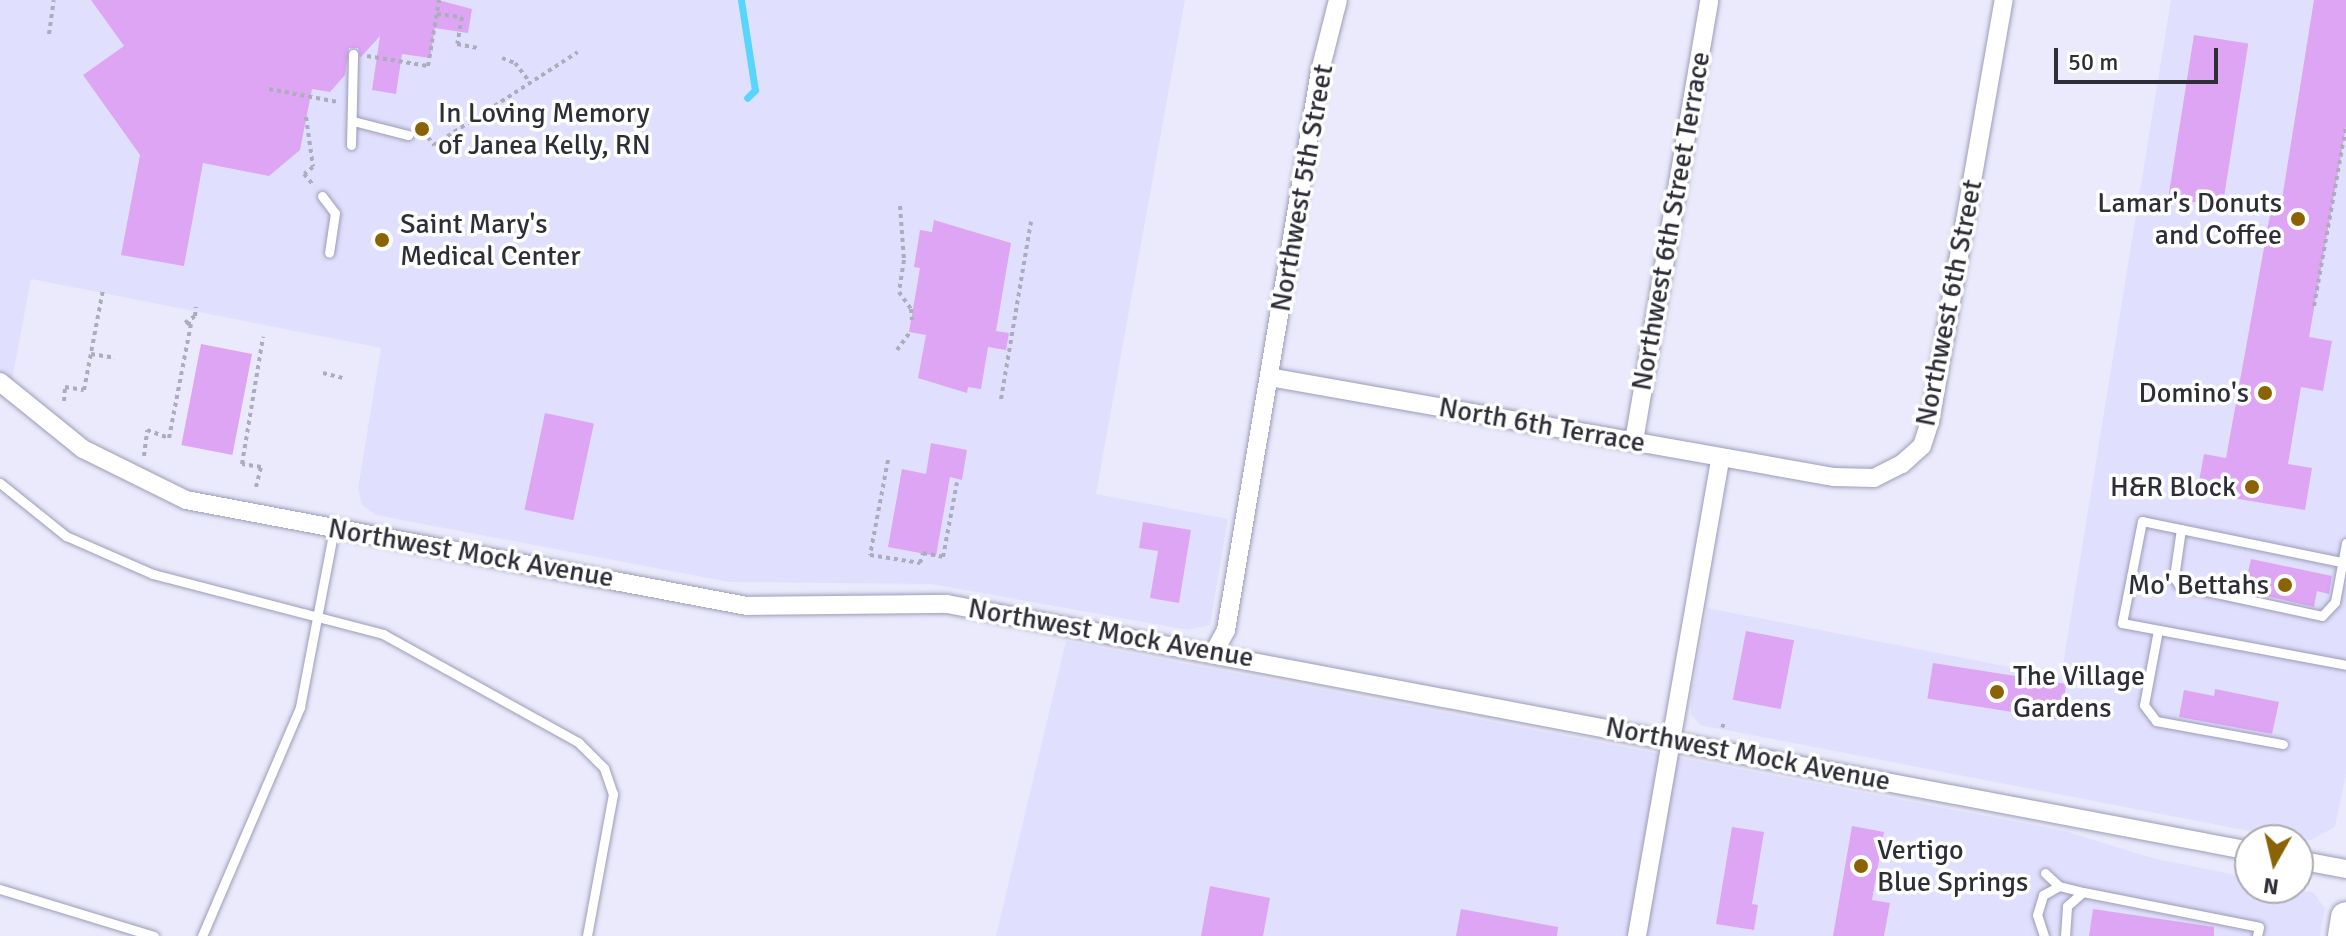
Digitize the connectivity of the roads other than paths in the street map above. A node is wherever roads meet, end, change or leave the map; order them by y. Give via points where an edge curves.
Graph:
1 (1338, 0) edge
2 (1709, 0) edge
3 (2004, 0) edge
4 (353, 54) road end
5 (353, 121) junction
6 (408, 135) dead end
7 (351, 145) dead end
8 (322, 196) road end
9 (329, 253) dead end
10 (1269, 377) junction
11 (0, 382) edge
12 (1634, 441) junction
13 (1720, 458) junction
14 (0, 483) edge
15 (334, 528) junction
16 (2181, 529) junction
17 (2346, 543) edge
18 (2345, 563) edge
19 (318, 616) junction
20 (2158, 630) junction
21 (1214, 652) junction
22 (2346, 665) edge
23 (1669, 739) junction
24 (2283, 744) dead end
25 (2234, 848) edge
26 (2314, 863) edge
27 (2346, 869) edge
28 (2045, 873) dead end
29 (2059, 886) junction
30 (0, 889) edge
31 (2083, 892) junction
32 (2346, 917) edge
33 (154, 936) edge
34 (202, 936) edge
35 (587, 936) edge
36 (1637, 936) edge
37 (2044, 936) edge
38 (2065, 936) edge
39 (2257, 936) edge
40 (2343, 936) edge

1 - 10 street, Northwest 5th Street via 1320,71
2 - 12 street, Northwest 6th Street Terrace
3 - 13 street, Northwest 6th Street via 1922,446 1874,478 1834,477
4 - 5 lane
5 - 6 lane
5 - 7 lane
8 - 9 lane via 335,213
10 - 12 street, North 6th Terrace
10 - 21 street, Northwest 5th Street via 1226,630
11 - 15 street, Northwest Mock Avenue via 83,449 144,483 186,500
12 - 13 street, North 6th Terrace
13 - 23 street
14 - 19 lane via 66,536 153,574
15 - 19 lane
15 - 21 street, Northwest Mock Avenue via 747,606 947,604
16 - 18 lane
16 - 18 lane via 2174,577 2190,590 2322,616 2335,602
16 - 20 lane via 2142,521 2122,623
17 - 18 lane
19 - 34 lane via 300,707
19 - 35 lane via 383,634 578,742 604,768 613,794
20 - 22 lane
20 - 24 lane via 2144,705 2156,721
21 - 23 street, Northwest Mock Avenue
23 - 25 street, Northwest Mock Avenue
23 - 36 street
26 - 27 street
28 - 29 lane
29 - 31 lane
29 - 37 lane via 2043,895 2037,915
30 - 33 lane
31 - 38 lane via 2067,906
31 - 39 lane via 2259,927
32 - 40 main road

